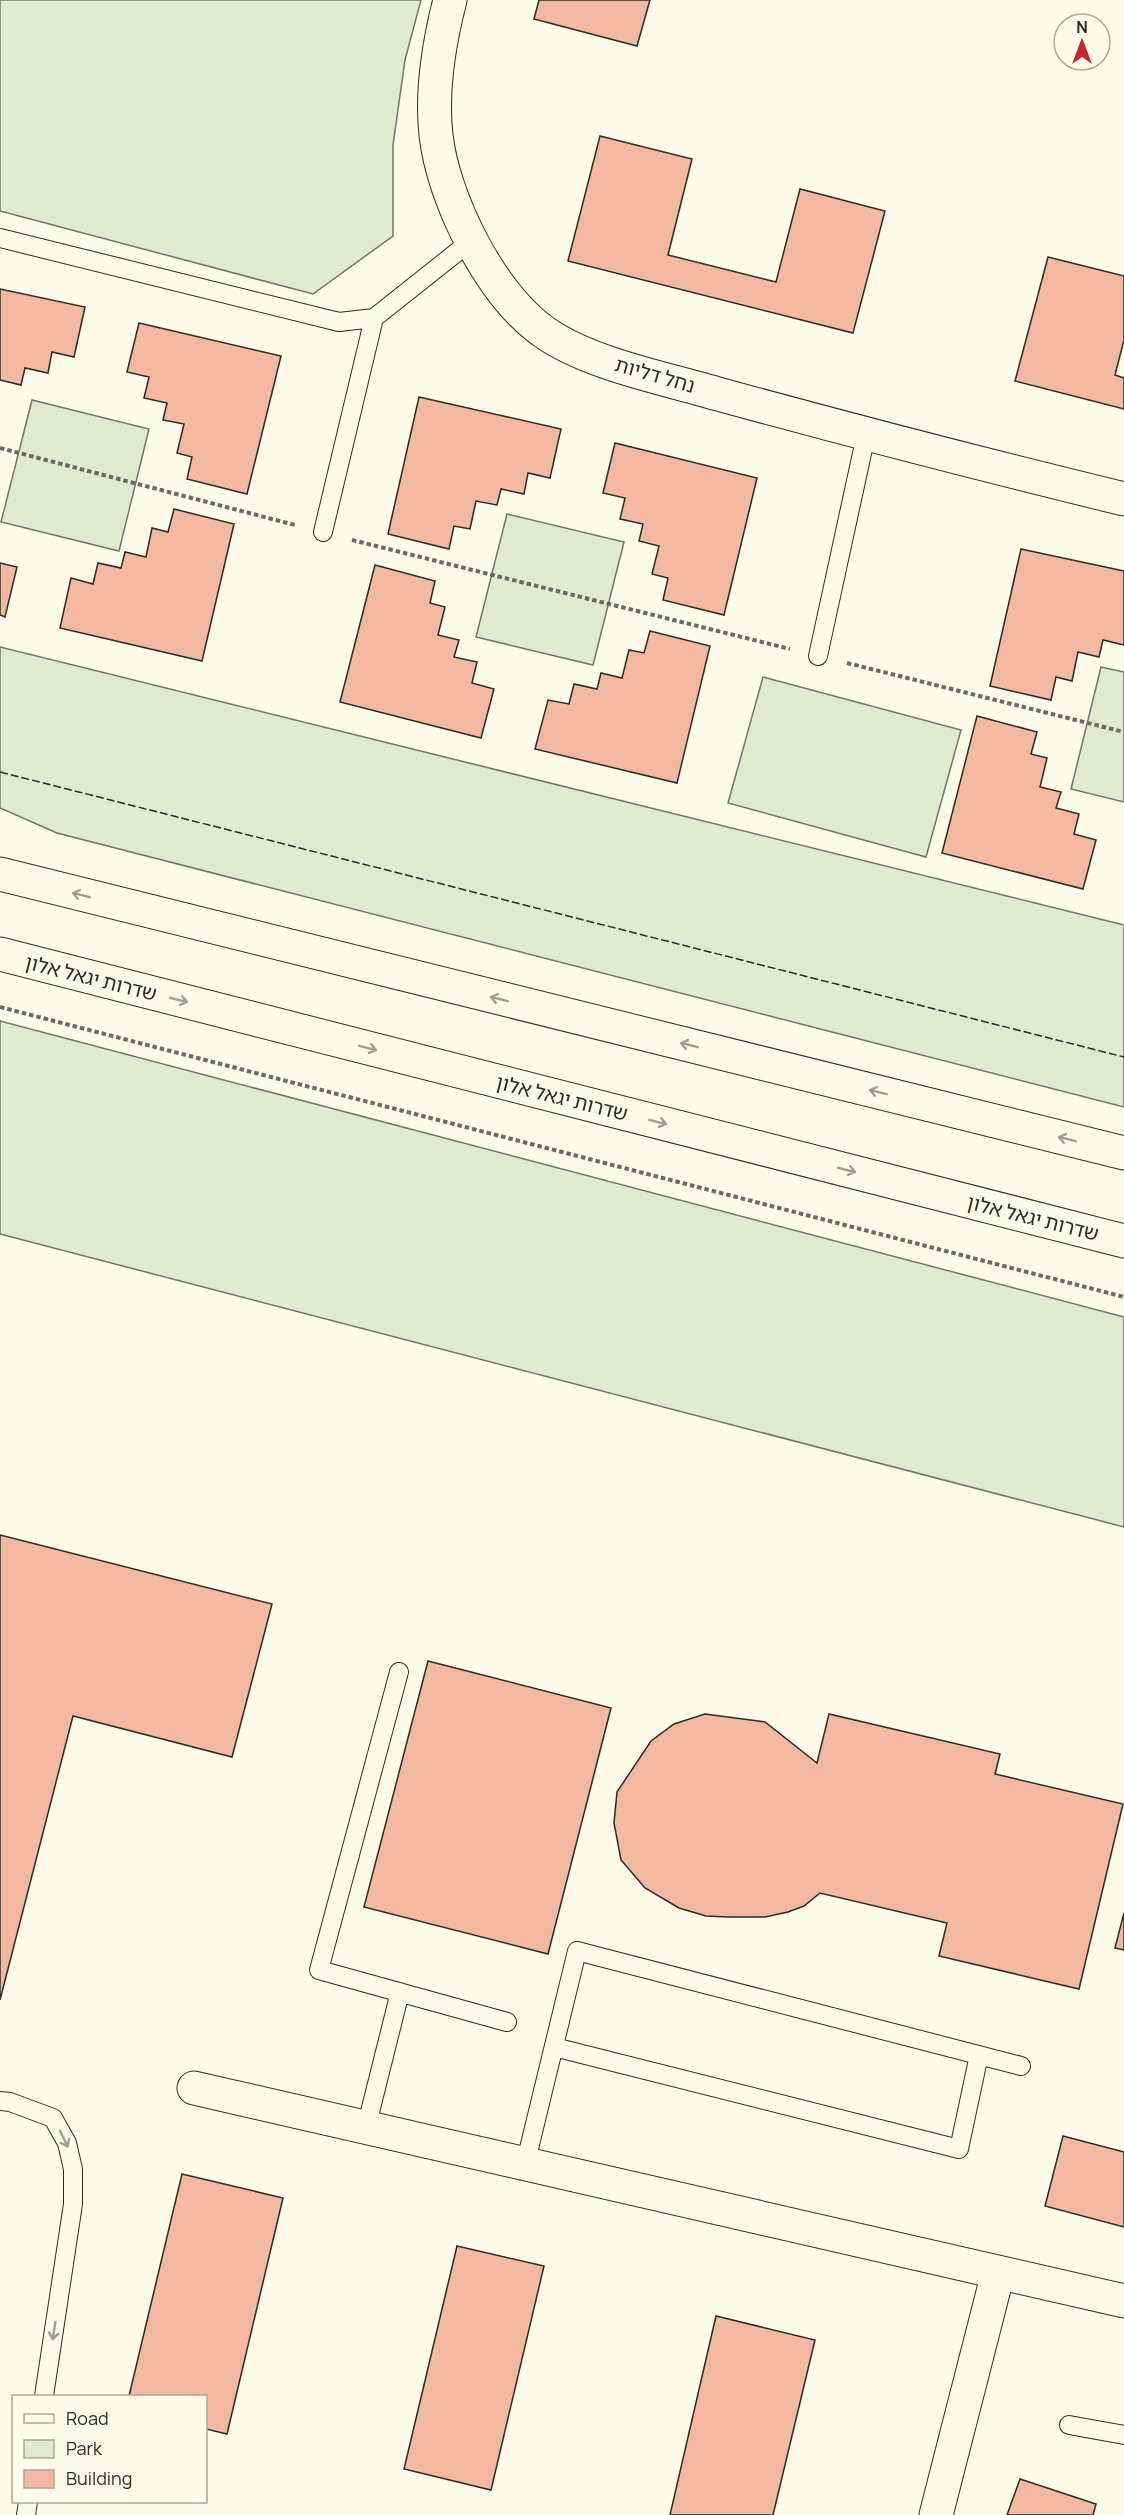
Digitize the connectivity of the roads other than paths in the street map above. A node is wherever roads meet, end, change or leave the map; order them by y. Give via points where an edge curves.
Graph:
1 (450, 0) edge
2 (0, 238) edge
3 (471, 241) junction
4 (374, 318) junction
5 (866, 435) junction
6 (1124, 499) edge
7 (323, 532) road end
8 (818, 656) road end
9 (0, 874) edge
10 (0, 954) edge
11 (1124, 1153) edge
12 (1124, 1241) edge
13 (399, 1672) dead end
14 (400, 1992) junction
15 (507, 2022) dead end
16 (554, 2047) junction
17 (979, 2055) junction
18 (1021, 2066) dead end
19 (194, 2088) dead end
20 (0, 2100) edge
21 (366, 2128) junction
22 (525, 2165) junction
23 (998, 2272) junction
24 (1124, 2301) edge
25 (44, 2395) edge
26 (1069, 2425) dead end
27 (1124, 2435) edge
28 (936, 2515) edge

1 - 3 main road, נחל דליות via 435,89 436,136 455,206
2 - 4 lane via 339,322
3 - 4 lane
3 - 5 main road, נחל דליות via 518,309 543,332 576,350 626,368
4 - 7 lane
5 - 6 main road, נחל דליות
5 - 8 lane
11 -> 9 main road
10 -> 12 main road, שדרות יגאל אלון
13 - 14 lane via 319,1970
14 - 15 lane
14 - 21 lane
16 - 17 lane via 959,2149
16 - 17 lane via 577,1951
16 - 22 lane
17 - 18 lane
19 - 21 main road
20 -> 25 lane via 53,2118 67,2143 73,2169 73,2204
21 - 22 main road
22 - 23 main road
23 - 24 main road
23 - 28 main road
26 - 27 lane

